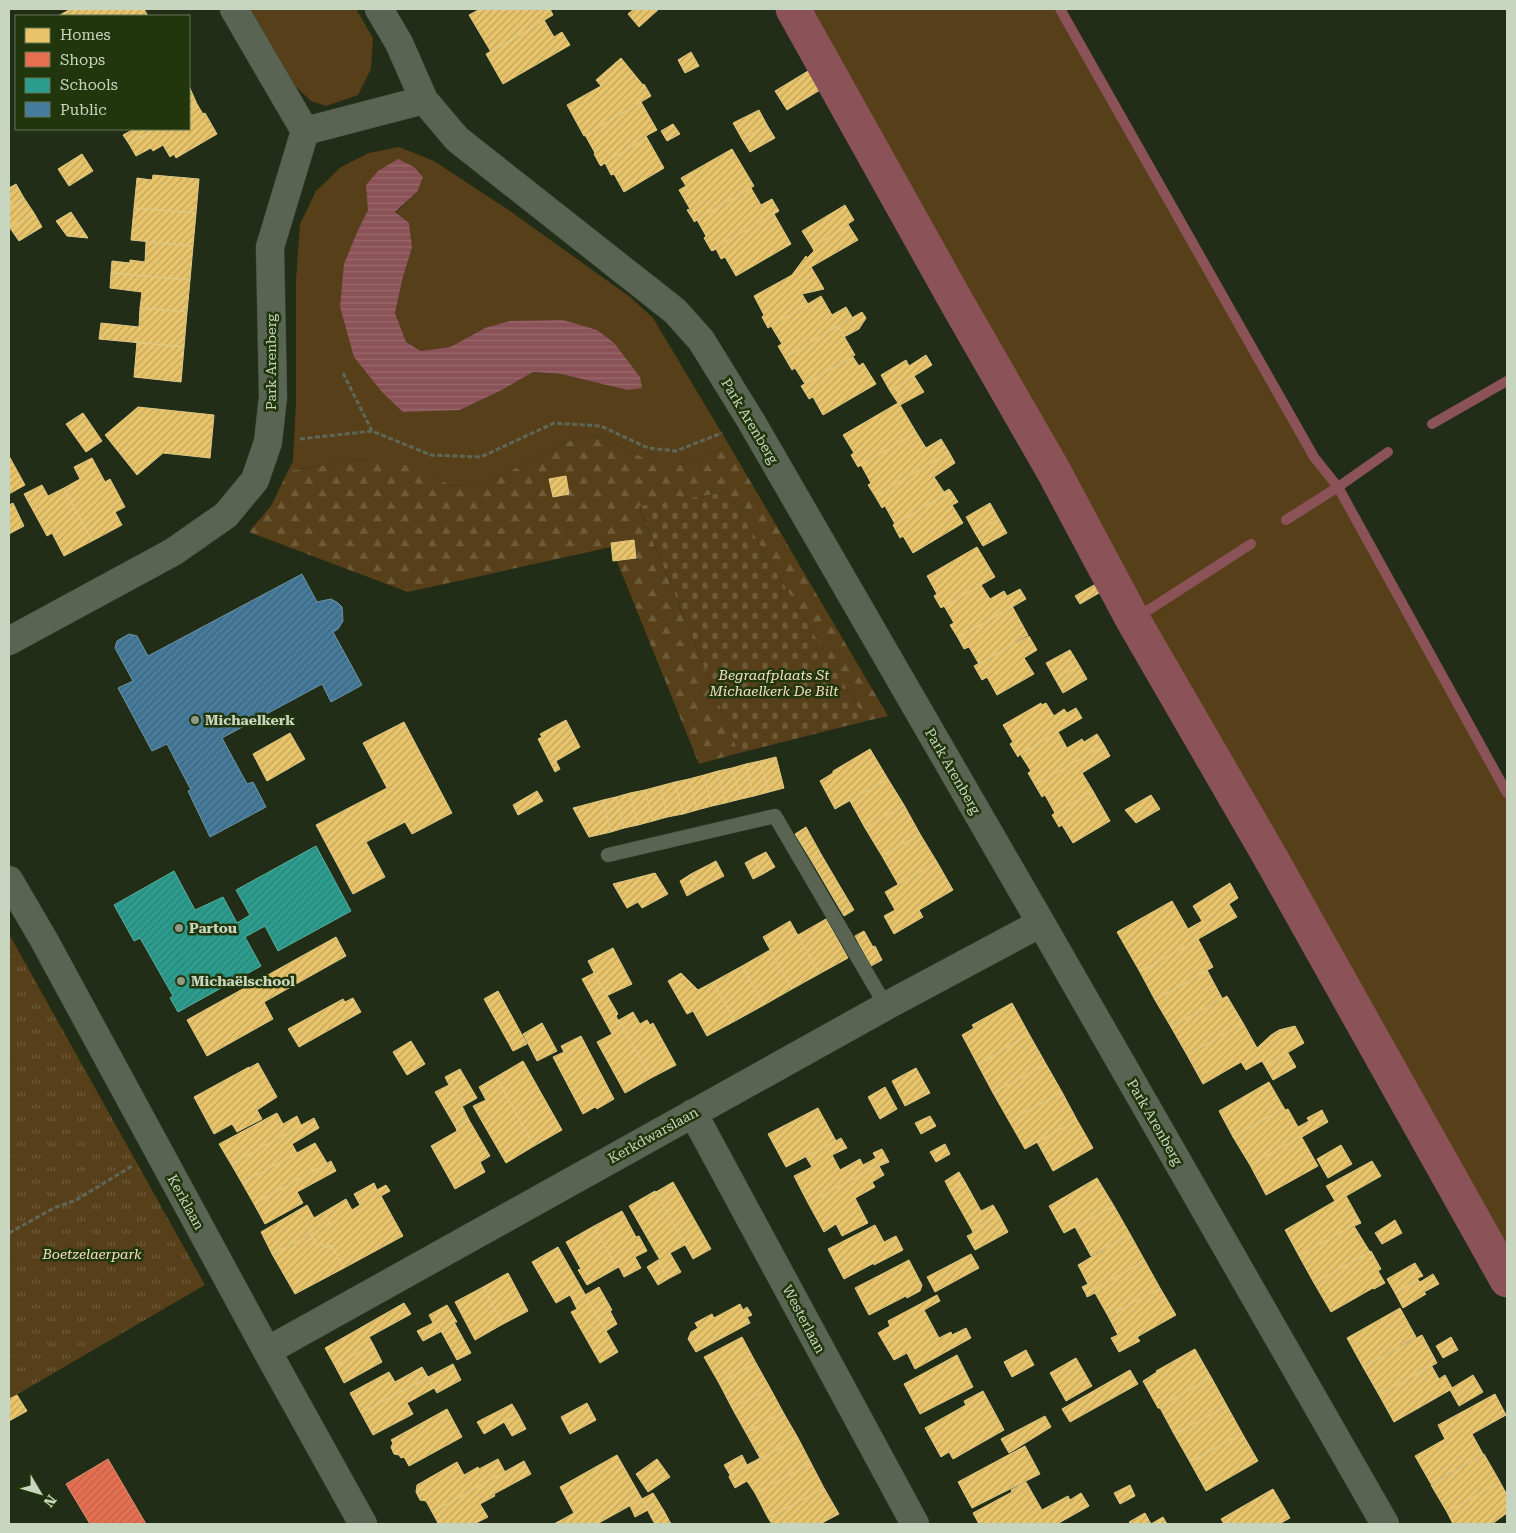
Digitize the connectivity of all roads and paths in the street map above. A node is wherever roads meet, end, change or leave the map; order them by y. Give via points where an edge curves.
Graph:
1 (234, 9) edge
2 (379, 9) edge
3 (424, 100) junction
4 (306, 130) junction
5 (343, 373) dead end
6 (751, 421) junction
7 (372, 431) junction
8 (268, 442) junction
9 (9, 642) edge
10 (608, 855) dead end
11 (9, 880) edge
12 (1041, 923) junction
13 (886, 1006) junction
14 (693, 1113) junction
15 (158, 1150) junction
16 (9, 1233) edge
17 (267, 1351) junction
18 (363, 1524) edge
19 (915, 1524) edge
20 (1384, 1524) edge

1 - 4 street
2 - 3 street, Park Arenberg via 399,43
3 - 4 street
3 - 6 street, Park Arenberg via 457,139 675,311 701,340
4 - 8 street, Park Arenberg via 270,247 273,397
5 - 7 path
6 - 7 path via 676,451 648,448 601,426 554,422 481,457 431,455
6 - 12 street, Park Arenberg
7 - 8 path
8 - 9 street, Park Arenberg via 255,480 226,515 173,552
10 - 13 lane via 775,816
11 - 15 street, Kerklaan
12 - 13 street, Kerkdwarslaan
12 - 20 street, Park Arenberg
13 - 14 street, Kerkdwarslaan
14 - 17 street, Kerkdwarslaan
14 - 19 street, Westerlaan
15 - 16 path via 76,1200 54,1208
15 - 17 street, Kerklaan
17 - 18 street, Kerklaan

